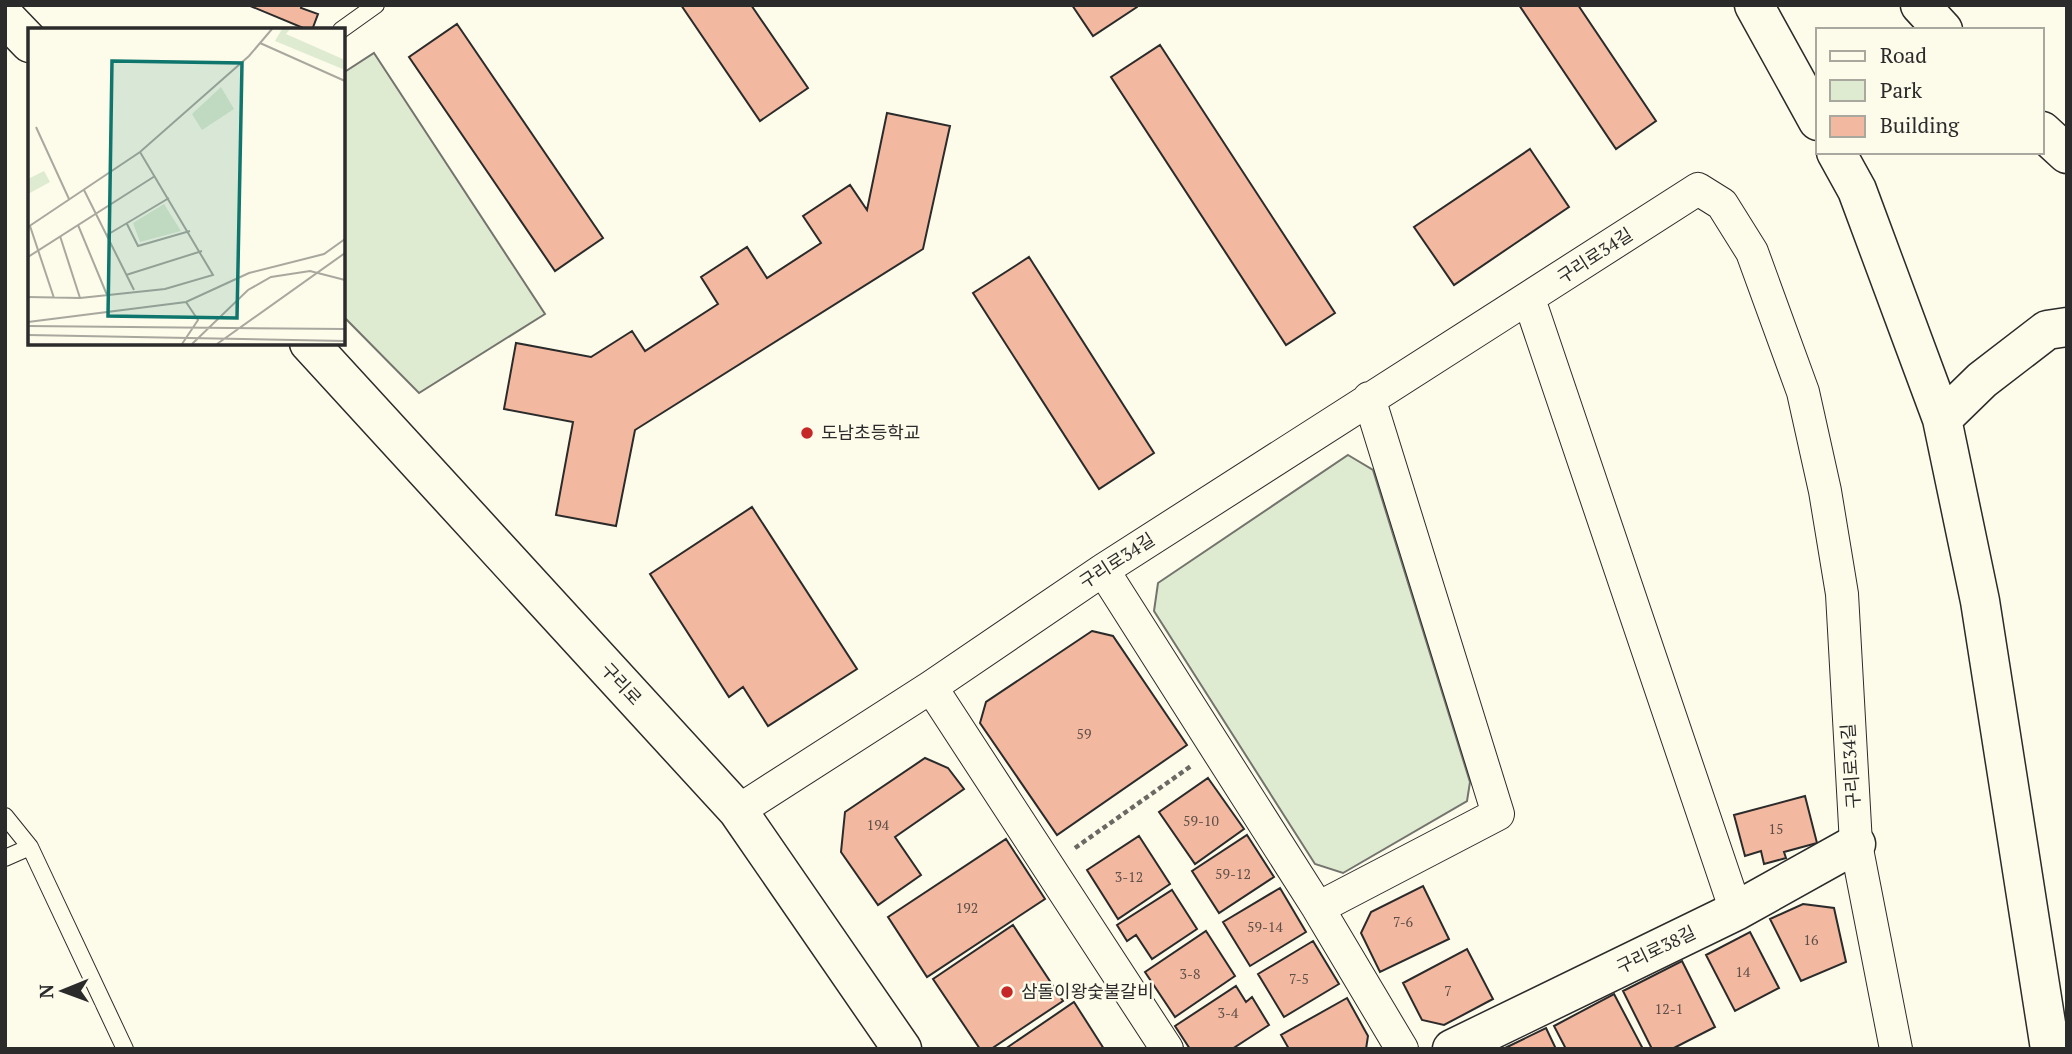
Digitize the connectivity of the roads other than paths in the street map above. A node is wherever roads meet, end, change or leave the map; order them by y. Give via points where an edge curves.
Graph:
1 (375, 5) edge
2 (1754, 5) edge
3 (1920, 5) edge
4 (5, 17) edge
5 (344, 28) edge
6 (1941, 28) edge
7 (28, 41) edge
8 (1816, 117) edge
9 (2044, 133) edge
10 (1837, 154) edge
11 (2067, 154) edge
12 (1529, 299) junction
13 (2067, 327) edge
14 (311, 345) edge
15 (1369, 398) junction
16 (1942, 419) junction
17 (1103, 570) junction
18 (930, 687) junction
19 (738, 811) junction
20 (5, 816) edge
21 (1856, 844) junction
22 (30, 847) junction
23 (5, 858) edge
24 (1318, 908) junction
25 (1736, 911) junction
26 (125, 1049) edge
27 (902, 1049) edge
28 (1167, 1049) edge
29 (1402, 1049) edge
30 (1452, 1049) edge
31 (1896, 1049) edge
32 (2050, 1049) edge

1 - 5 lane
2 - 8 street
3 - 6 street
4 - 7 street
9 - 11 street
10 - 16 street via 1857,190
12 - 15 street, 구리로34길
12 - 21 street, 구리로34길 via 1698,189 1722,204 1752,252 1803,393 1825,491 1842,594
12 - 25 street
13 - 16 street via 2047,330 1982,380
14 - 19 street, 구리로
15 - 17 street, 구리로34길
15 - 24 street via 1498,814
16 - 32 street via 1980,601
17 - 18 street, 구리로34길
17 - 24 street
18 - 19 street, 구리로34길
18 - 28 street
19 - 27 street, 구리로
20 - 22 lane
21 - 25 street, 구리로38길
21 - 31 street, 구리로34길
22 - 23 lane
22 - 26 lane
24 - 29 street
25 - 30 street, 구리로38길

